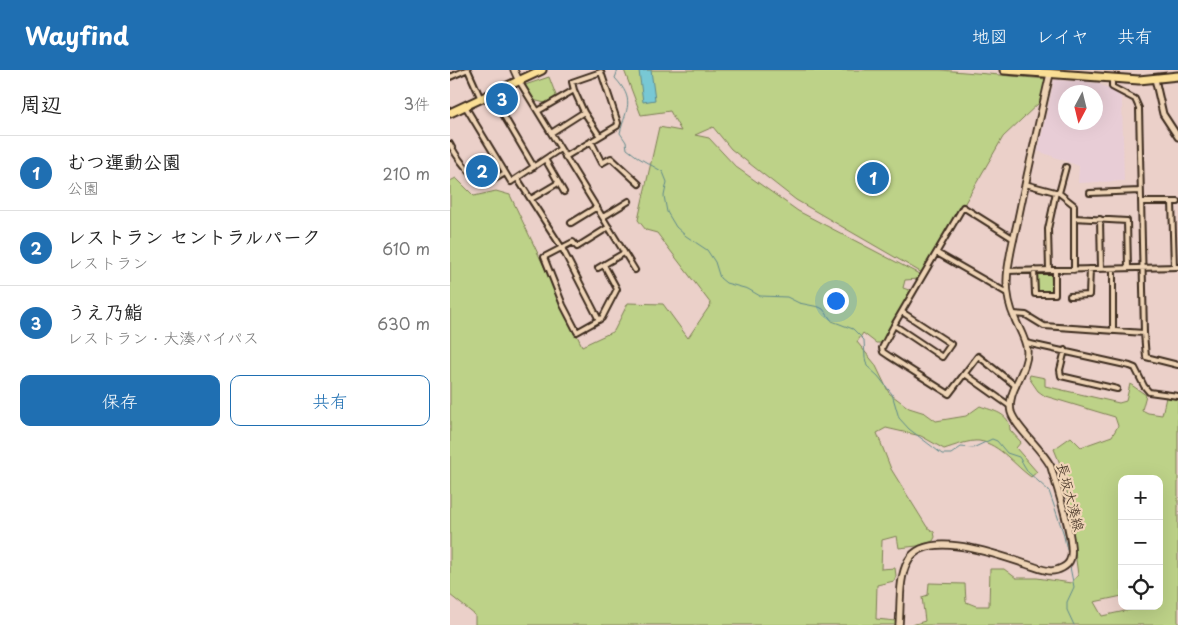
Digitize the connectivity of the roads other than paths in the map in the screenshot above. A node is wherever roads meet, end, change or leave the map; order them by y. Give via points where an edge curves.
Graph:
1 (467, 70) edge
2 (514, 70) edge
3 (542, 70) edge
4 (1004, 70) edge
5 (1022, 71) edge
6 (1051, 72) edge
7 (1178, 76) edge
8 (450, 77) edge
9 (1112, 79) junction
10 (1155, 79) junction
11 (519, 81) junction
12 (574, 90) junction
13 (491, 94) junction
14 (481, 99) junction
15 (465, 106) junction
16 (538, 111) junction
17 (584, 112) junction
18 (450, 113) edge
19 (551, 134) junction
20 (599, 135) junction
21 (1178, 137) edge
22 (591, 141) junction
23 (450, 144) edge
24 (560, 150) junction
25 (564, 157) junction
26 (545, 159) junction
27 (534, 167) junction
28 (1066, 167) dead end
29 (505, 173) junction
30 (517, 178) junction
31 (558, 183) junction
32 (639, 184) dead end
33 (1025, 184) junction
34 (1140, 191) junction
35 (564, 192) dead end
36 (1058, 193) junction
37 (1090, 193) dead end
38 (531, 199) junction
39 (629, 201) dead end
40 (1141, 202) junction
41 (1172, 202) junction
42 (1178, 202) edge
43 (597, 207) junction
44 (603, 217) junction
45 (1074, 218) junction
46 (1100, 219) junction
47 (571, 223) dead end
48 (609, 227) junction
49 (1014, 238) junction
50 (562, 248) junction
51 (624, 252) junction
52 (937, 253) junction
53 (604, 265) junction
54 (1176, 267) edge
55 (598, 268) dead end
56 (1128, 268) junction
57 (1143, 268) junction
58 (1090, 269) junction
59 (1101, 269) junction
60 (1113, 269) junction
61 (635, 270) dead end
62 (1034, 270) junction
63 (1049, 270) junction
64 (1055, 270) junction
65 (1074, 270) junction
66 (1008, 271) junction
67 (1007, 292) junction
68 (1070, 296) dead end
69 (902, 312) junction
70 (1013, 314) junction
71 (599, 320) junction
72 (894, 325) junction
73 (1113, 331) junction
74 (1144, 333) junction
75 (1026, 342) junction
76 (1065, 350) junction
77 (1178, 365) edge
78 (965, 374) junction
79 (1016, 386) junction
80 (1117, 389) dead end
81 (1178, 396) edge
82 (1010, 407) junction
83 (899, 625) edge

1 - 8 street
1 - 14 street
2 - 11 main road
3 - 11 highway
4 - 5 highway
5 - 6 highway
6 - 9 highway
6 - 33 main road
7 - 10 highway
9 - 10 highway
9 - 34 street via 1112,87 1138,103
10 - 21 street via 1163,114
11 - 13 highway
11 - 16 street
12 - 16 street
12 - 17 street
12 - 20 street via 572,82 600,72 618,123
13 - 14 highway
13 - 27 street
14 - 15 highway
15 - 18 highway
15 - 29 street
16 - 19 street
17 - 19 street
17 - 20 street
19 - 24 street
20 - 22 street
22 - 25 street
22 - 32 street via 602,163 611,158
23 - 29 street via 475,177 483,181 494,180
24 - 25 street
24 - 26 street
25 - 43 street
26 - 27 street
26 - 31 street
27 - 30 street
28 - 36 street
29 - 30 street via 511,182
30 - 38 street
31 - 35 street
31 - 38 street
33 - 36 street
33 - 49 main road
34 - 37 street
34 - 40 street
36 - 45 street via 1074,205
36 - 63 street via 1048,229
38 - 50 street
39 - 44 street
40 - 41 street
40 - 57 street
41 - 42 street
41 - 54 street
43 - 44 street
43 - 47 street
44 - 48 street
45 - 46 street
45 - 65 street
46 - 56 street via 1127,221
46 - 59 street
48 - 50 street via 577,247 573,242
48 - 51 street
49 - 52 street via 963,208
49 - 66 main road
50 - 71 street
50 - 71 street via 544,257 566,312 577,332
51 - 53 street
51 - 61 street
52 - 67 street
52 - 69 street
53 - 55 street
53 - 71 street via 617,289
54 - 57 street
56 - 57 street
56 - 60 street
57 - 74 street
58 - 59 street
58 - 65 street
58 - 68 street via 1090,295
59 - 60 street
60 - 73 street
62 - 63 street
62 - 64 street via 1035,294 1055,294
62 - 66 street
63 - 64 street
64 - 65 street
66 - 67 main road
67 - 70 main road
69 - 72 street
69 - 72 street via 951,344 942,357
70 - 73 street via 1026,314 1044,326
70 - 75 main road
72 - 78 street via 883,352 949,394
73 - 74 street
74 - 77 street via 1146,357
75 - 76 street
75 - 79 main road via 1026,360
76 - 80 street via 1061,376
76 - 81 street via 1135,368 1150,392
78 - 79 street via 978,356
78 - 82 street
79 - 82 main road
82 - 83 main road, 長坂大湊線 via 1015,420 1051,467 1070,537 1070,560 1067,565 1050,571 984,551 944,545 923,547 908,559 905,566

